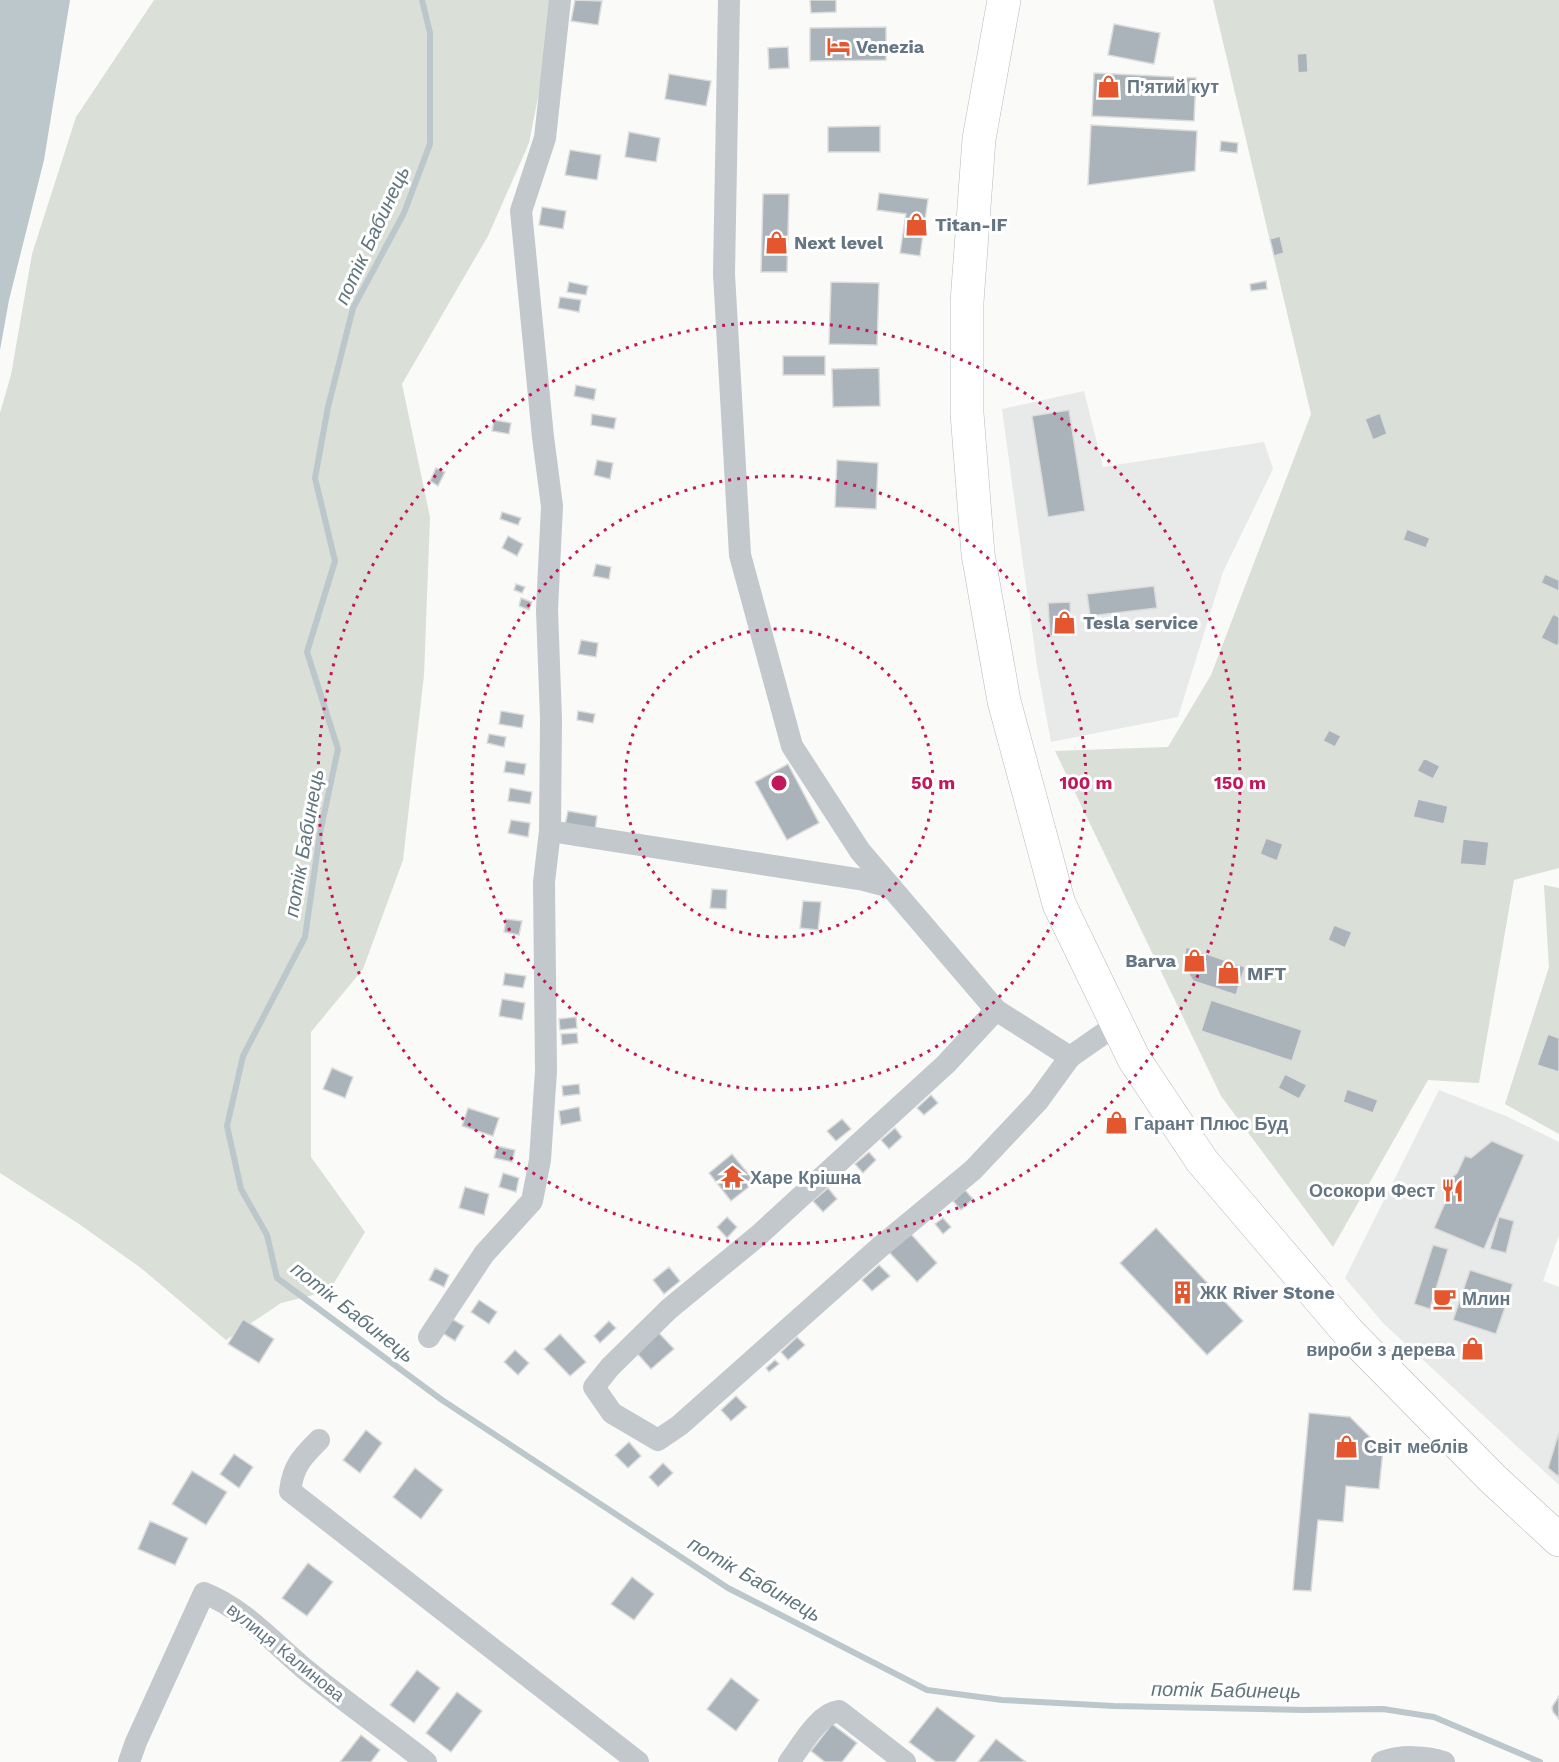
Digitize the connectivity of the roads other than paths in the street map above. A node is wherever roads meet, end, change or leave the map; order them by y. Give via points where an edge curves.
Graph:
1 (560, 0) edge
2 (729, 0) edge
3 (1004, 0) edge
4 (550, 831) junction
5 (891, 886) junction
6 (996, 1010) junction
7 (1116, 1025) junction
8 (1070, 1057) junction
9 (429, 1336) dead end
10 (320, 1440) dead end
11 (1559, 1540) edge
12 (129, 1762) edge
13 (426, 1762) edge
14 (639, 1762) edge
15 (789, 1762) edge
16 (905, 1762) edge
17 (1383, 1762) edge
18 (1444, 1762) edge

1 - 4 street via 545,138 521,211 552,506 548,610
2 - 5 street via 724,274 740,555 792,746 860,851
3 - 7 main road via 979,139 967,302 967,414 978,554 1004,701 1059,904
4 - 5 street
4 - 9 street via 544,882 546,1071 540,1160 532,1201 484,1254
5 - 6 street
6 - 8 street
6 - 8 street via 946,1064 610,1366 594,1387 612,1413 658,1440 680,1425 973,1170 1038,1101
7 - 8 street
7 - 11 main road via 1202,1161 1348,1332
10 - 14 street via 302,1457 292,1475 290,1491
12 - 13 street, вулиця Калинова via 204,1593 220,1599
15 - 16 street via 820,1721 839,1711
17 - 18 street via 1430,1757

